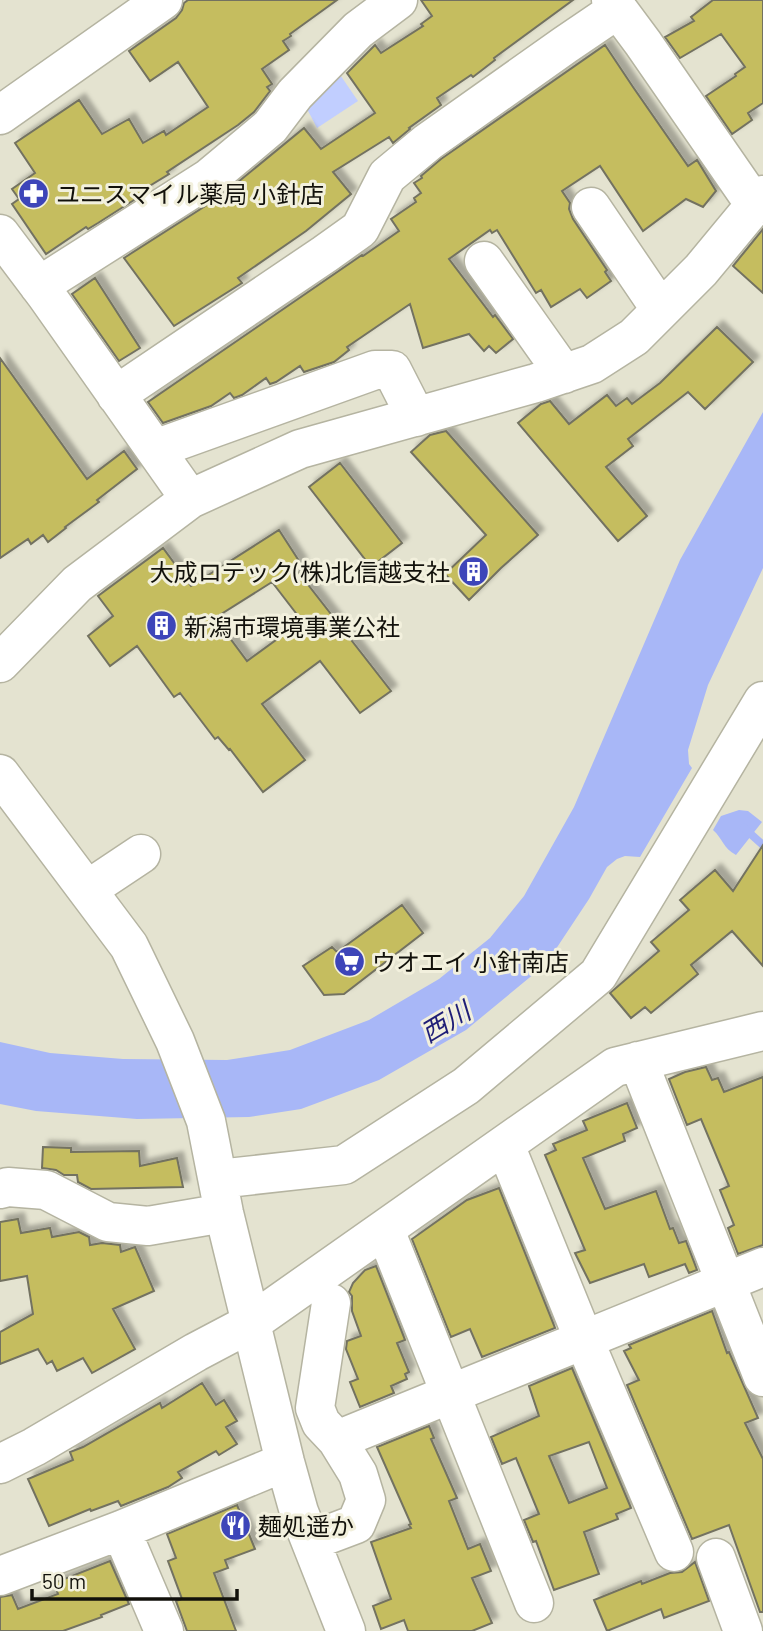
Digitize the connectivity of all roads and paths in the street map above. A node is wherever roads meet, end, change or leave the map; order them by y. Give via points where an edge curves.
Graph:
1 (163, 0) edge
2 (398, 0) edge
3 (614, 5) edge
4 (0, 115) edge
5 (759, 200) edge
6 (591, 207) dead end
7 (0, 234) edge
8 (484, 261) dead end
9 (39, 286) junction
10 (662, 310) junction
11 (564, 374) junction
12 (116, 395) junction
13 (416, 417) junction
14 (155, 449) junction
15 (190, 499) junction
16 (0, 663) edge
17 (763, 701) edge
18 (0, 774) edge
19 (141, 854) dead end
20 (87, 890) junction
21 (763, 1031) edge
22 (638, 1061) junction
23 (505, 1145) junction
24 (0, 1189) edge
25 (221, 1196) junction
26 (385, 1230) junction
27 (763, 1267) edge
28 (726, 1282) junction
29 (331, 1303) dead end
30 (251, 1323) junction
31 (584, 1340) junction
32 (763, 1377) edge
33 (450, 1394) junction
34 (337, 1440) junction
35 (285, 1462) junction
36 (0, 1464) edge
37 (121, 1530) junction
38 (311, 1541) junction
39 (674, 1552) dead end
40 (716, 1558) dead end
41 (0, 1576) edge
42 (534, 1603) dead end
43 (733, 1628) edge
44 (164, 1631) edge
45 (346, 1631) edge

1 - 4 street
2 - 9 street via 358,30 295,94 270,127 209,178
3 - 5 street
3 - 12 street via 387,176 360,229
5 - 10 street
6 - 10 street
7 - 9 street
8 - 11 street
9 - 12 street
10 - 11 street via 634,337 592,364
11 - 13 street
12 - 14 street
13 - 14 street via 392,370 375,370
13 - 15 street via 300,449
14 - 15 street
15 - 16 street via 77,584
17 - 25 street via 598,975 466,1086 344,1165
18 - 20 street
19 - 20 street
20 - 25 street via 129,946 175,1041 206,1121
21 - 22 street
22 - 23 street via 615,1067
22 - 28 street
23 - 26 street
23 - 31 street
24 - 25 street via 46,1190 108,1222 148,1226
25 - 30 street
26 - 30 street
26 - 33 street
27 - 28 street
28 - 31 street
28 - 32 street
29 - 34 street via 315,1408 321,1423
30 - 35 street
30 - 36 street
31 - 33 street
31 - 39 street
33 - 34 street
33 - 42 street
34 - 38 street via 358,1474 366,1500 356,1524
35 - 37 street
35 - 38 street
37 - 41 street
37 - 44 street
38 - 45 street
40 - 43 street

